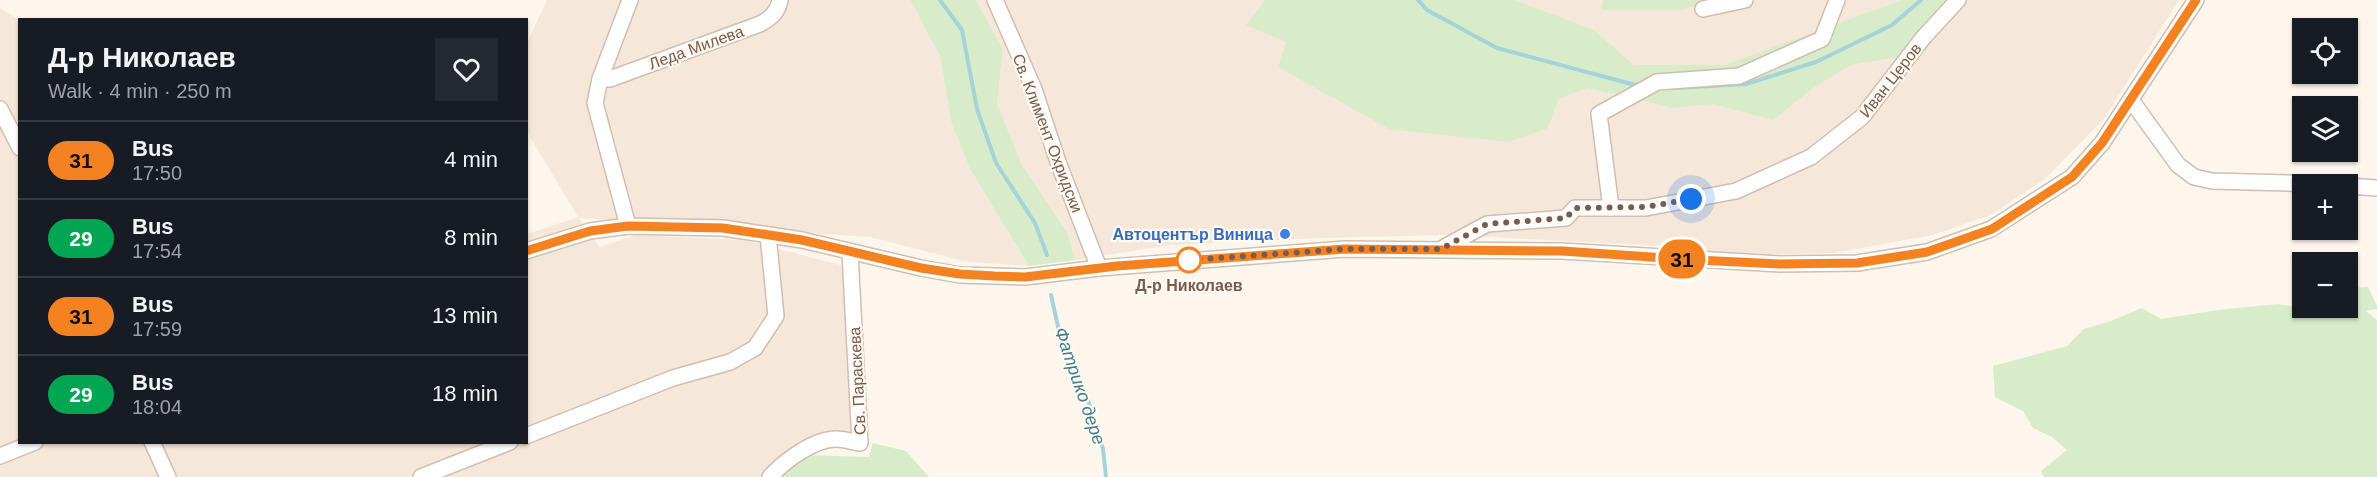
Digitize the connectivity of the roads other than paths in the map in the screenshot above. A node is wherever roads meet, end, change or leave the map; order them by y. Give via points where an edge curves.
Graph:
1 (630, 0) edge
2 (780, 0) edge
3 (995, 0) edge
4 (1745, 0) edge
5 (1837, 0) edge
6 (1958, 0) edge
7 (2196, 0) edge
8 (1703, 9) dead end
9 (600, 79) junction
10 (2131, 100) junction
11 (0, 109) edge
12 (18, 144) edge
13 (2292, 183) edge
14 (2358, 187) edge
15 (2377, 188) edge
16 (1611, 208) junction
17 (628, 226) junction
18 (768, 235) junction
19 (1441, 249) junction
20 (528, 250) edge
21 (850, 253) junction
22 (1099, 268) junction
23 (528, 435) edge
24 (30, 444) edge
25 (153, 444) edge
26 (505, 444) edge
27 (0, 456) edge
28 (168, 477) edge
29 (421, 477) edge
30 (770, 477) edge

1 - 9 street
2 - 9 street, Леда Милева via 770,19 760,24 610,79
3 - 22 street, Св. Климент Охридски via 1034,89
4 - 8 street
5 - 16 street via 1822,39 1739,76 1657,82 1599,114
6 - 16 street, Иван Церов via 1862,117 1811,157 1736,191 1646,207
7 - 10 street
9 - 17 street via 595,103
10 - 13 street via 2178,165 2194,177
10 - 19 street via 2102,143 2072,177 1992,229 1927,252 1857,263 1780,264 1562,251
11 - 12 street
14 - 15 street
16 - 19 street, Иван Церов via 1575,208 1566,218 1487,224
17 - 18 street via 723,228
17 - 20 street via 590,231
18 - 21 street
18 - 23 street via 776,316 755,348 730,362 673,378
19 - 22 street via 1345,249
21 - 22 street via 960,274 1025,277
21 - 30 street, Св. Параскева via 860,443 834,439 805,449
24 - 27 street
25 - 28 street
26 - 29 street

